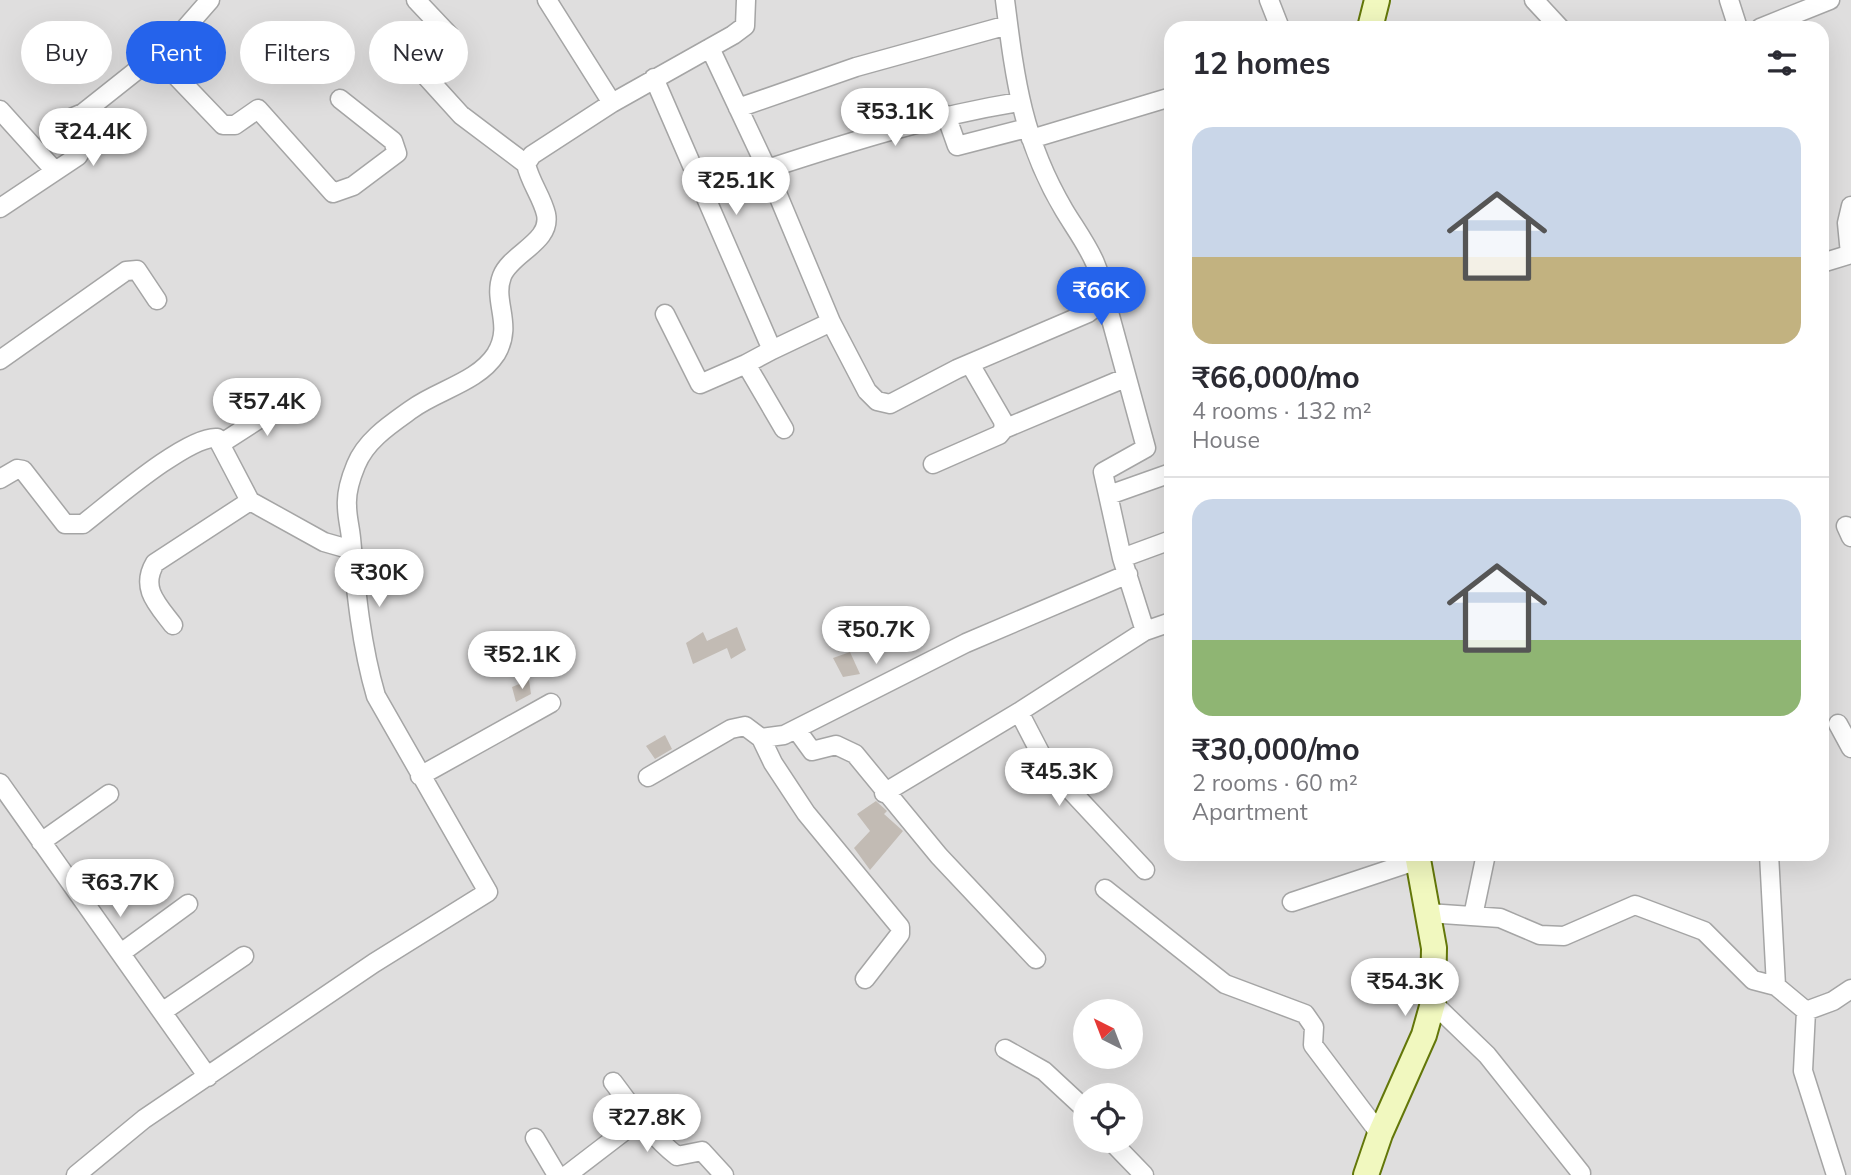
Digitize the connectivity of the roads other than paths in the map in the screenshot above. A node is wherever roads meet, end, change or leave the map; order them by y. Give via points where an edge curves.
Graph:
1 (210, 0) edge
2 (416, 0) edge
3 (547, 0) edge
4 (746, 0) edge
5 (1005, 0) edge
6 (1269, 0) edge
7 (1534, 0) edge
8 (1729, 0) edge
9 (1830, 0) edge
10 (193, 21) edge
11 (1277, 21) edge
12 (1554, 21) edge
13 (1736, 21) edge
14 (1778, 21) edge
15 (1008, 25) junction
16 (710, 48) junction
17 (654, 78) junction
18 (126, 79) edge
19 (184, 84) edge
20 (340, 99) dead end
21 (1164, 99) edge
22 (1019, 102) junction
23 (612, 103) junction
24 (738, 108) junction
25 (0, 110) edge
26 (946, 115) junction
27 (1029, 133) junction
28 (526, 164) junction
29 (767, 170) junction
30 (55, 171) junction
31 (1851, 206) edge
32 (0, 208) edge
33 (1850, 254) edge
34 (1829, 260) edge
35 (1103, 290) junction
36 (157, 300) dead end
37 (666, 314) dead end
38 (831, 322) junction
39 (772, 350) junction
40 (0, 360) edge
41 (746, 364) junction
42 (970, 364) junction
43 (1125, 378) junction
44 (290, 399) dead end
45 (783, 429) dead end
46 (1004, 429) junction
47 (222, 443) junction
48 (933, 464) dead end
49 (1164, 475) edge
50 (0, 479) edge
51 (1109, 495) junction
52 (250, 501) junction
53 (1164, 544) edge
54 (352, 550) junction
55 (1125, 566) junction
56 (1164, 624) edge
57 (173, 625) dead end
58 (1145, 631) junction
59 (551, 703) dead end
60 (1019, 712) junction
61 (1838, 724) dead end
62 (796, 729) junction
63 (761, 738) junction
64 (1851, 748) edge
65 (420, 776) junction
66 (648, 777) dead end
67 (0, 783) edge
68 (884, 793) junction
69 (109, 794) dead end
70 (41, 842) junction
71 (1407, 861) edge
72 (1419, 861) edge
73 (1485, 861) edge
74 (1769, 861) edge
75 (1145, 870) dead end
76 (1105, 889) dead end
77 (1292, 902) dead end
78 (188, 904) dead end
79 (1428, 913) junction
80 (1473, 916) junction
81 (121, 953) junction
82 (244, 956) dead end
83 (1036, 958) dead end
84 (865, 979) dead end
85 (1776, 986) junction
86 (1851, 989) edge
87 (1433, 1003) junction
88 (1806, 1011) junction
89 (162, 1012) junction
90 (1005, 1049) dead end
91 (208, 1077) junction
92 (613, 1082) dead end
93 (1073, 1099) edge
94 (640, 1119) junction
95 (1380, 1134) junction
96 (535, 1138) dead end
97 (1123, 1153) edge
98 (1581, 1173) dead end
99 (76, 1175) edge
100 (557, 1175) edge
101 (567, 1175) edge
102 (724, 1175) edge
103 (1144, 1175) edge
104 (1366, 1175) edge
105 (1836, 1175) edge

1 - 10 street
2 - 28 street via 450,36 423,62 422,72 461,115
3 - 23 street
4 - 16 street via 745,26
5 - 15 street
6 - 11 street
7 - 12 street
8 - 13 street
9 - 14 street
15 - 22 street
15 - 24 street via 856,66
16 - 17 street
16 - 24 street
17 - 23 street
17 - 39 street
18 - 30 street via 71,118 84,149
19 - 20 street via 223,125 235,125 258,109 333,194 352,186 397,153 393,141
21 - 27 street
22 - 26 street
22 - 27 street
23 - 28 street via 549,142
24 - 29 street
25 - 30 street
26 - 27 street via 957,146
26 - 29 street
27 - 35 street via 1042,172 1088,245
28 - 54 street via 547,223 502,275 499,289 505,332 500,344 478,372 414,407 369,443 357,463 346,505
29 - 38 street
30 - 32 street
31 - 33 street via 1847,223
33 - 34 street
35 - 42 street via 1102,302 1088,313
35 - 43 street
36 - 40 street via 137,270 126,271
37 - 41 street via 700,384
38 - 39 street
38 - 42 street via 867,391 877,401 890,404
39 - 41 street
41 - 45 street
42 - 46 street
43 - 46 street
43 - 51 street via 1146,448 1103,472
44 - 47 street
46 - 48 street
47 - 50 street via 208,438 196,443 74,526 65,524 23,470
47 - 52 street
49 - 51 street
51 - 55 street
52 - 54 street via 324,542
52 - 57 street via 155,563 147,576 150,595
53 - 55 street
54 - 65 street via 367,664 376,696
55 - 58 street
55 - 62 street
56 - 58 street
58 - 60 street
59 - 65 street
60 - 68 street
60 - 75 street via 1046,764
61 - 64 street
62 - 63 street
62 - 68 street via 812,751 836,745 855,754
63 - 66 street via 745,726 731,729
63 - 84 street via 806,813 900,927 900,934
65 - 91 street via 488,892 374,963
67 - 70 street
68 - 83 street
69 - 70 street
70 - 81 street
71 - 77 street
72 - 79 main road
73 - 80 street
74 - 85 street
76 - 95 street via 1225,984 1305,1014 1314,1027 1313,1045
78 - 81 street
79 - 80 street
79 - 87 main road via 1434,948
80 - 85 street via 1500,918 1540,935 1564,936 1635,905 1704,931 1753,980
81 - 89 street
82 - 89 street
85 - 88 street
86 - 88 street
87 - 95 main road via 1424,1035
87 - 98 street via 1487,1055
88 - 105 street via 1803,1071
89 - 91 street
90 - 93 street via 1044,1071
91 - 99 street via 125,1133
92 - 94 street
94 - 101 street
94 - 102 street via 677,1156 702,1151
95 - 104 main road
96 - 100 street
97 - 103 street

